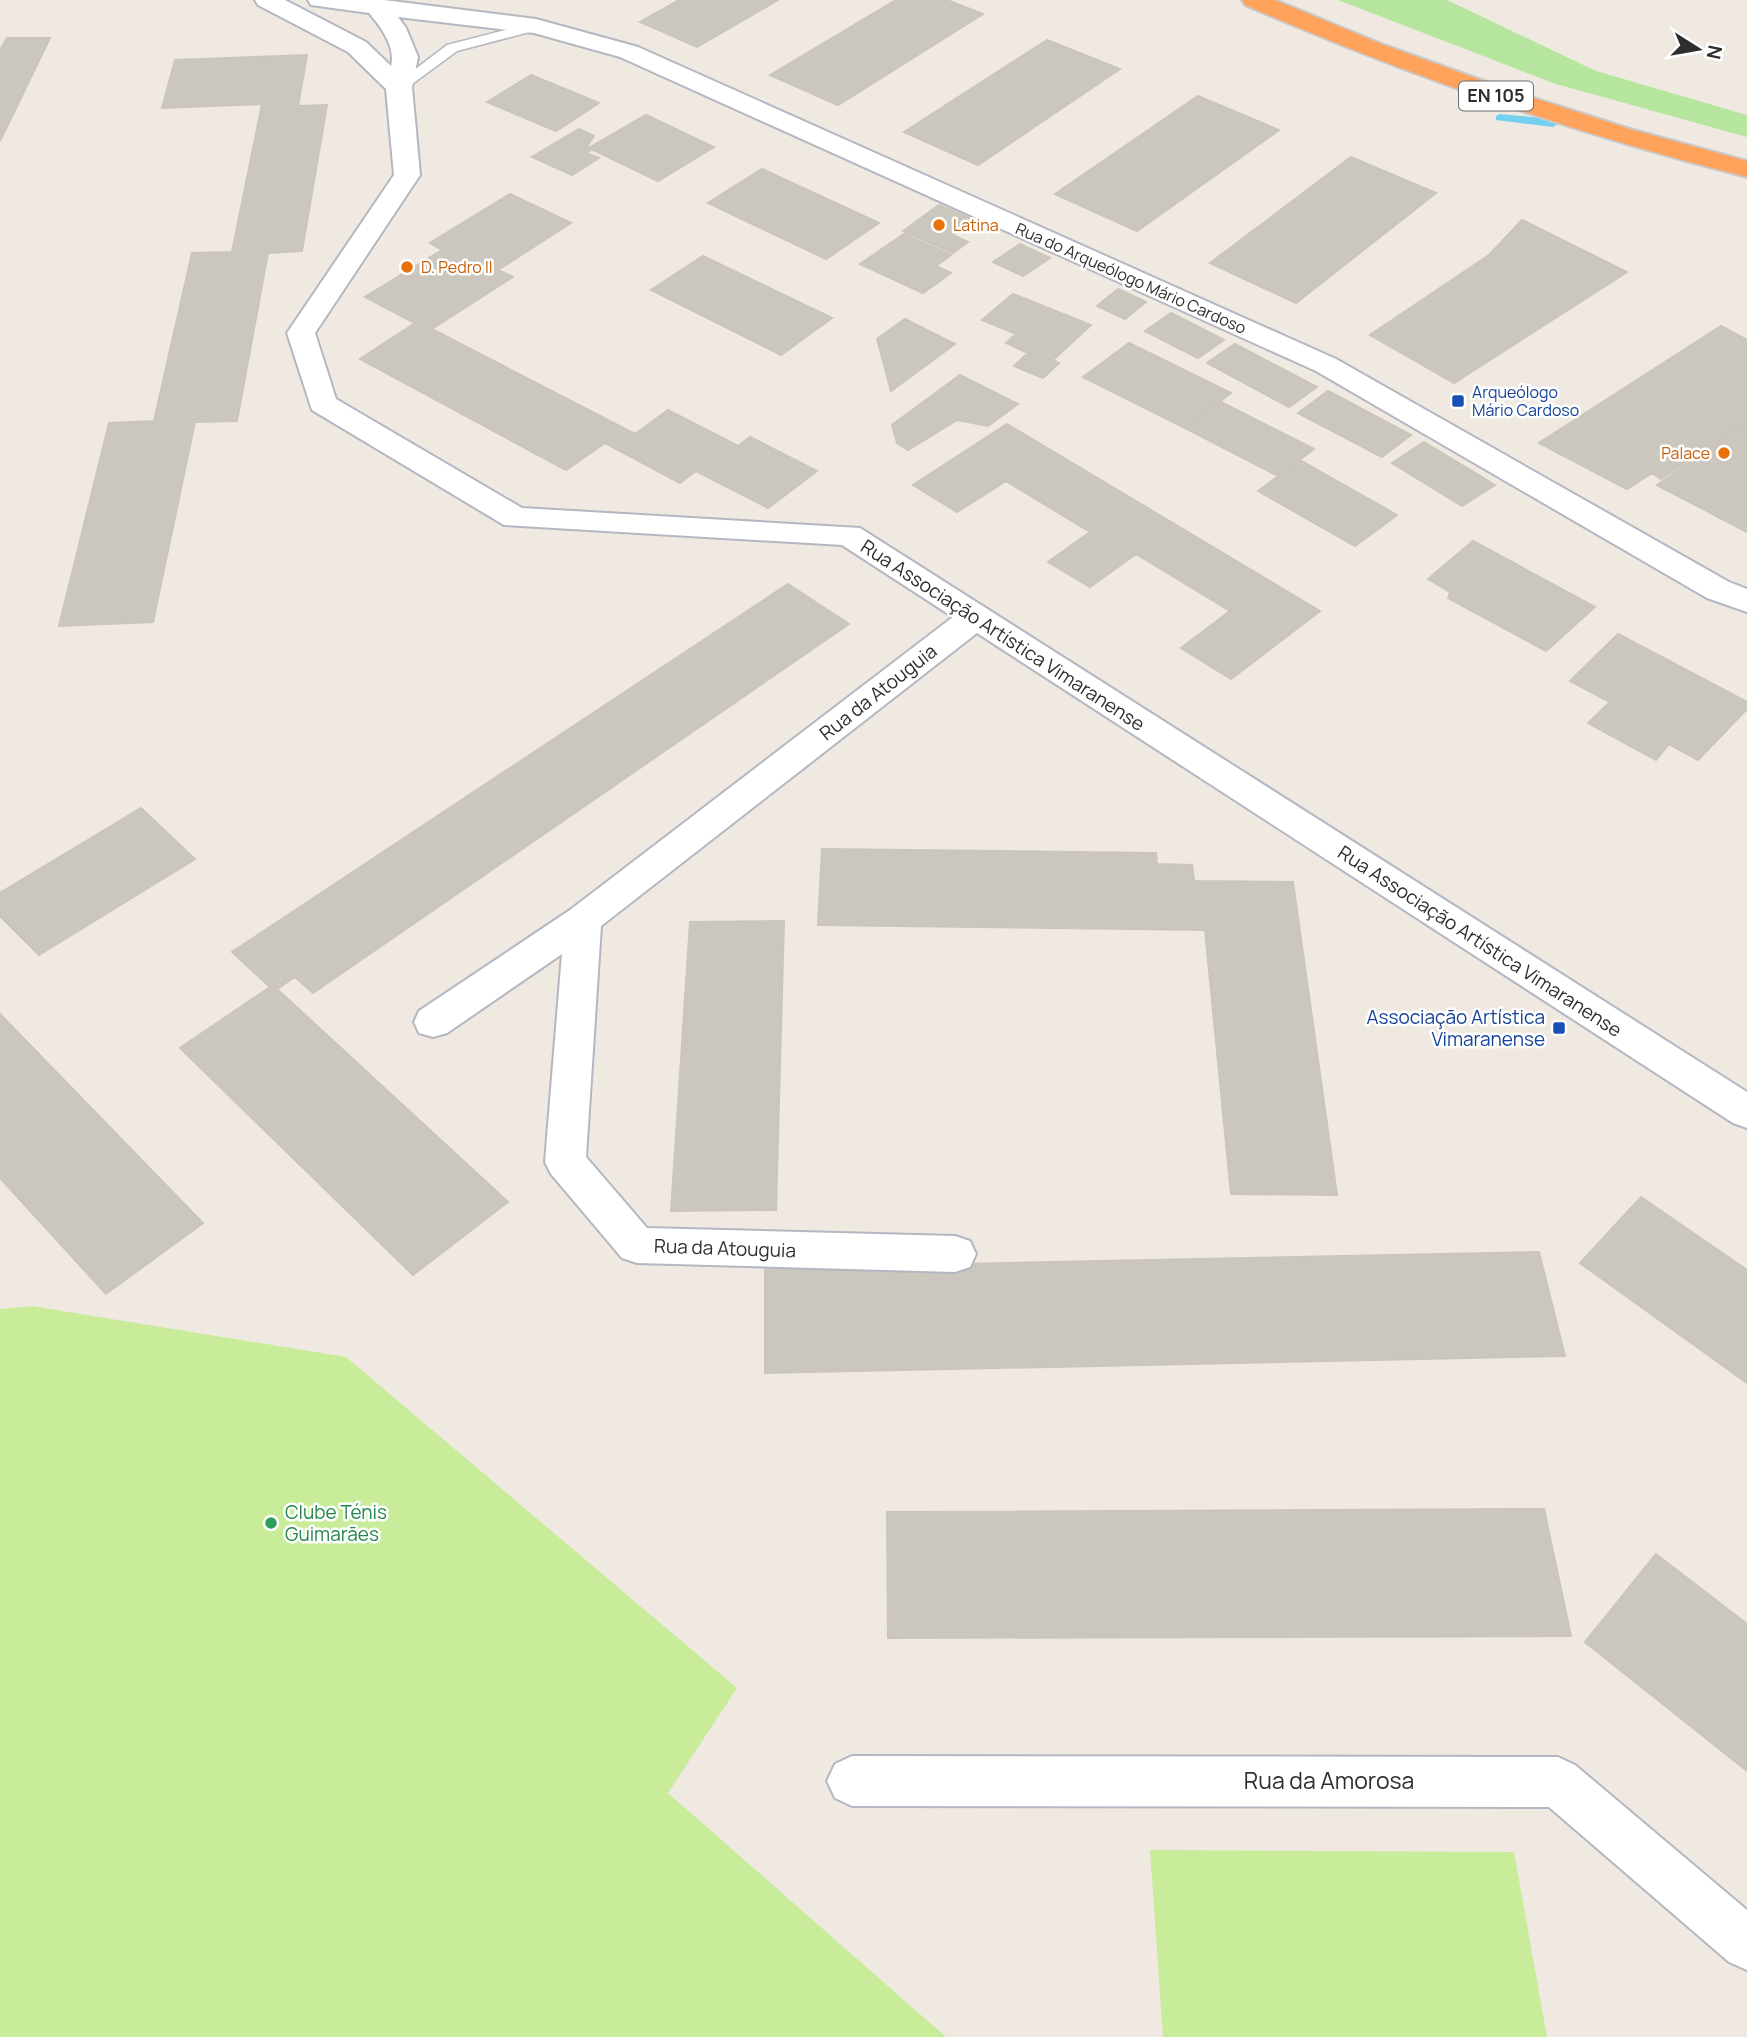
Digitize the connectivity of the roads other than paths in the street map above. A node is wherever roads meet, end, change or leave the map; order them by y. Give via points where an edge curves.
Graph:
1 (267, 0) edge
2 (320, 0) edge
3 (1254, 0) edge
4 (1304, 0) edge
5 (375, 5) junction
6 (536, 26) junction
7 (358, 47) junction
8 (400, 87) junction
9 (1747, 148) edge
10 (1747, 169) edge
11 (1747, 601) edge
12 (974, 618) junction
13 (583, 920) junction
14 (433, 1022) dead end
15 (1747, 1112) edge
16 (956, 1254) dead end
17 (852, 1781) dead end
18 (1747, 1944) edge

1 - 7 street
2 - 5 street, Rua do Arqueólogo Mário Cardoso
3 - 10 highway, EN 105 via 1401,62 1528,107
4 - 9 highway, EN 105 via 1516,80
5 - 6 street, Rua do Arqueólogo Mário Cardoso
5 - 7 street via 360,29
5 - 8 street, Rua Associação Artística Vimaranense via 394,28 406,57
6 - 8 lane via 452,48
6 - 11 street, Rua do Arqueólogo Mário Cardoso via 629,52 1326,365 1718,590
7 - 8 street
8 - 12 street, Rua Associação Artística Vimaranense via 407,174 302,333 323,404 515,518 849,535
12 - 13 street, Rua da Atouguia
12 - 15 street, Rua Associação Artística Vimaranense
13 - 14 street, Rua da Atouguia
13 - 16 street, Rua da Atouguia via 565,1162 637,1245
17 - 18 street, Rua da Amorosa via 1558,1782

